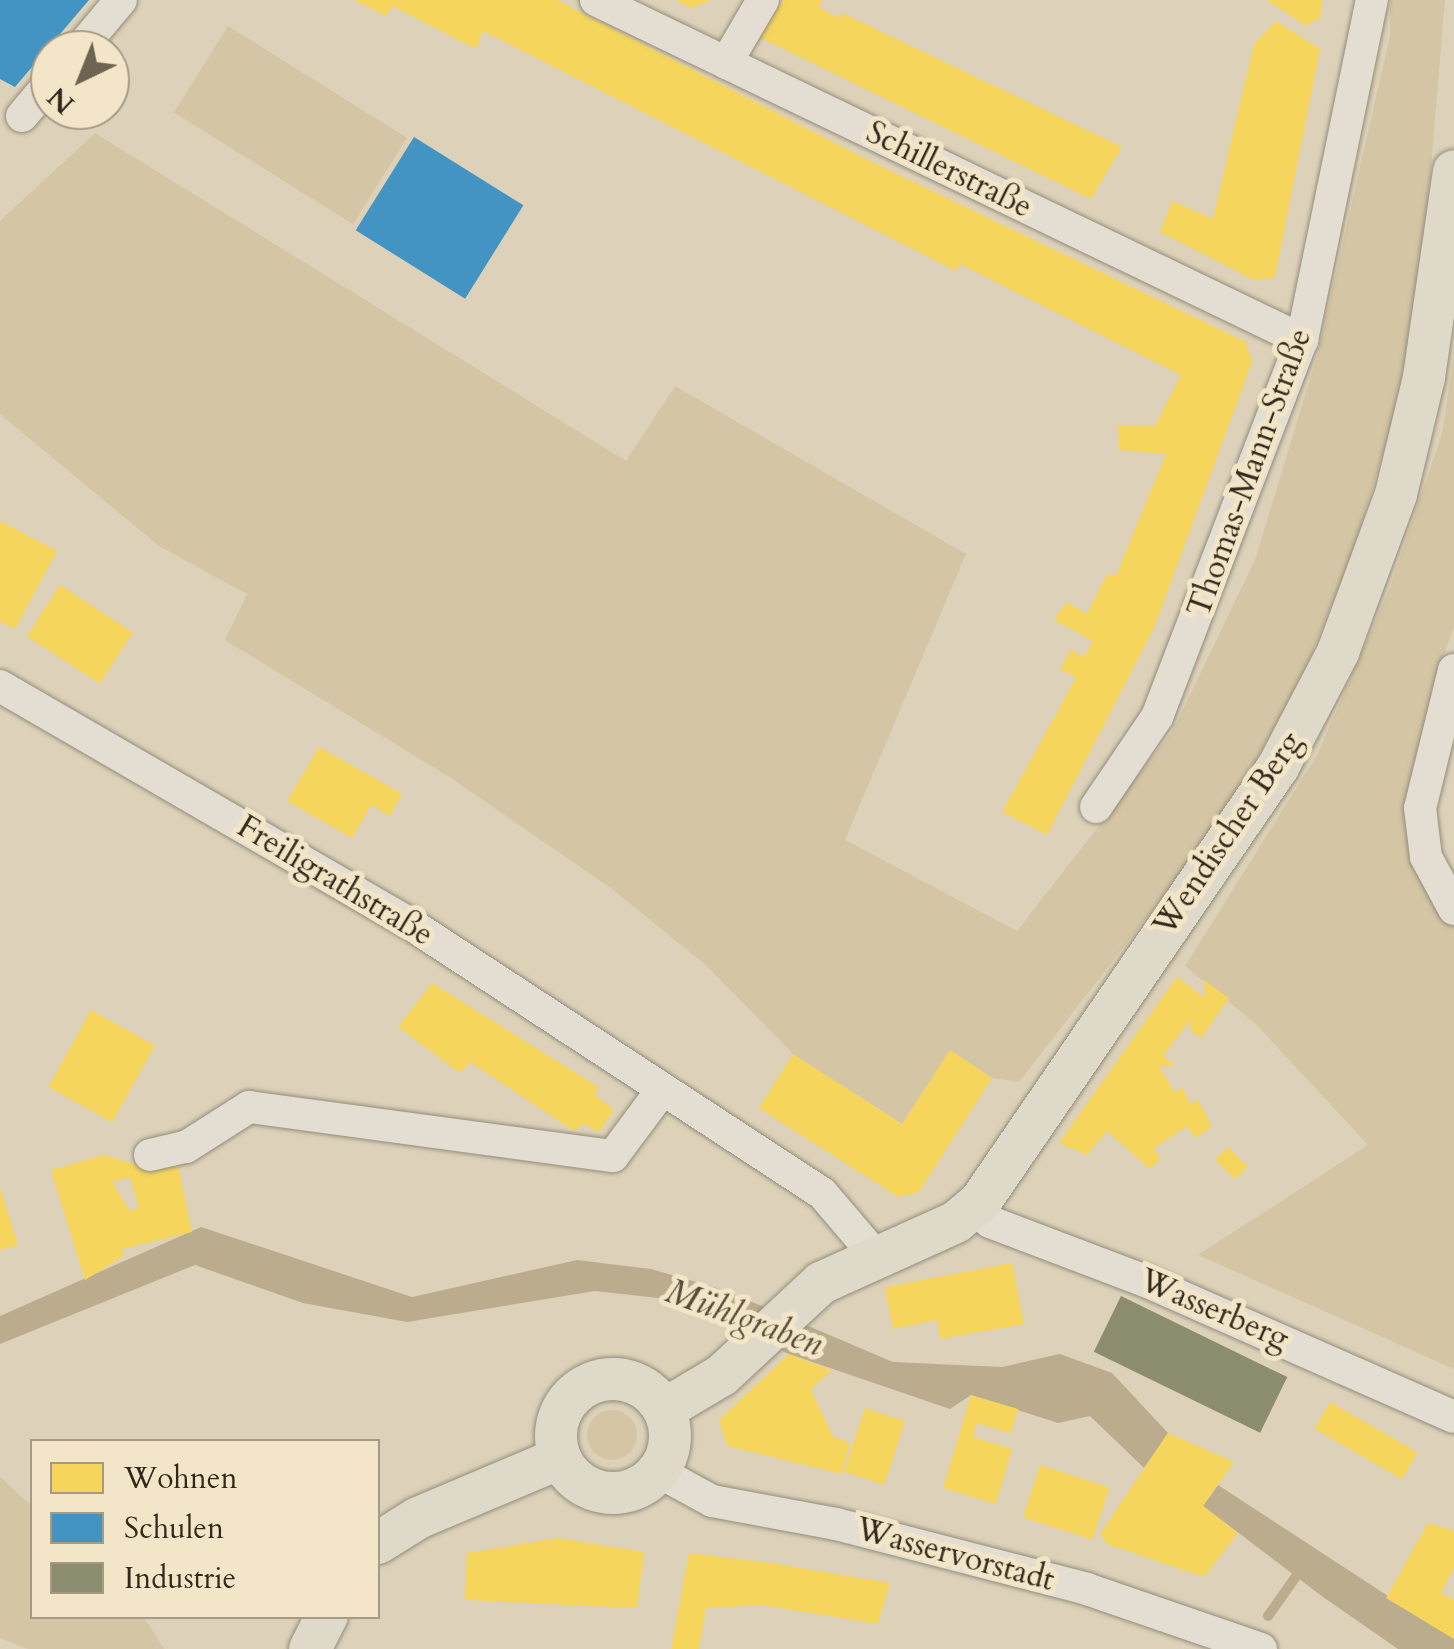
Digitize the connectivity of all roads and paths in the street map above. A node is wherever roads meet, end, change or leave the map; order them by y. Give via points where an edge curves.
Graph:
1 (121, 0) edge
2 (596, 0) edge
3 (763, 0) edge
4 (1372, 0) edge
5 (95, 30) edge
6 (726, 64) junction
7 (30, 107) edge
8 (22, 116) dead end
9 (1454, 172) edge
10 (1302, 340) junction
11 (1454, 670) edge
12 (5, 700) edge
13 (1096, 807) dead end
14 (1454, 909) edge
15 (662, 1090) junction
16 (150, 1155) dead end
17 (972, 1208) junction
18 (874, 1254) junction
19 (664, 1409) junction
20 (1454, 1417) edge
21 (560, 1458) junction
22 (659, 1472) junction
23 (380, 1542) edge
24 (325, 1619) edge
25 (1257, 1647) edge
26 (310, 1649) edge

1 - 5 street
2 - 6 street, Schillerstraße
3 - 6 street
4 - 10 street, Thomas-Mann-Straße
6 - 10 street, Schillerstraße
7 - 8 street
9 - 17 main road, Wendischer Berg via 1424,377 1400,477 1338,652 1240,826
10 - 13 street, Thomas-Mann-Straße via 1157,717
11 - 14 street via 1420,808 1426,857
12 - 15 street, Freiligrathstraße via 406,922
15 - 16 street via 613,1156 249,1107 186,1148
15 - 18 street, Freiligrathstraße via 822,1193
17 - 18 main road, Wendischer Berg via 934,1232
17 - 20 street, Wasserberg via 990,1222 1148,1282
18 - 19 main road, Wendischer Berg via 821,1283 708,1385
19 - 21 main road via 636,1383 598,1380 580,1388 558,1420
19 - 22 main road via 671,1437
21 - 22 main road via 580,1484 611,1494 642,1486
21 - 23 main road via 418,1518
22 - 25 street, Wasservorstadt via 712,1501 836,1524 1087,1590
24 - 26 main road

